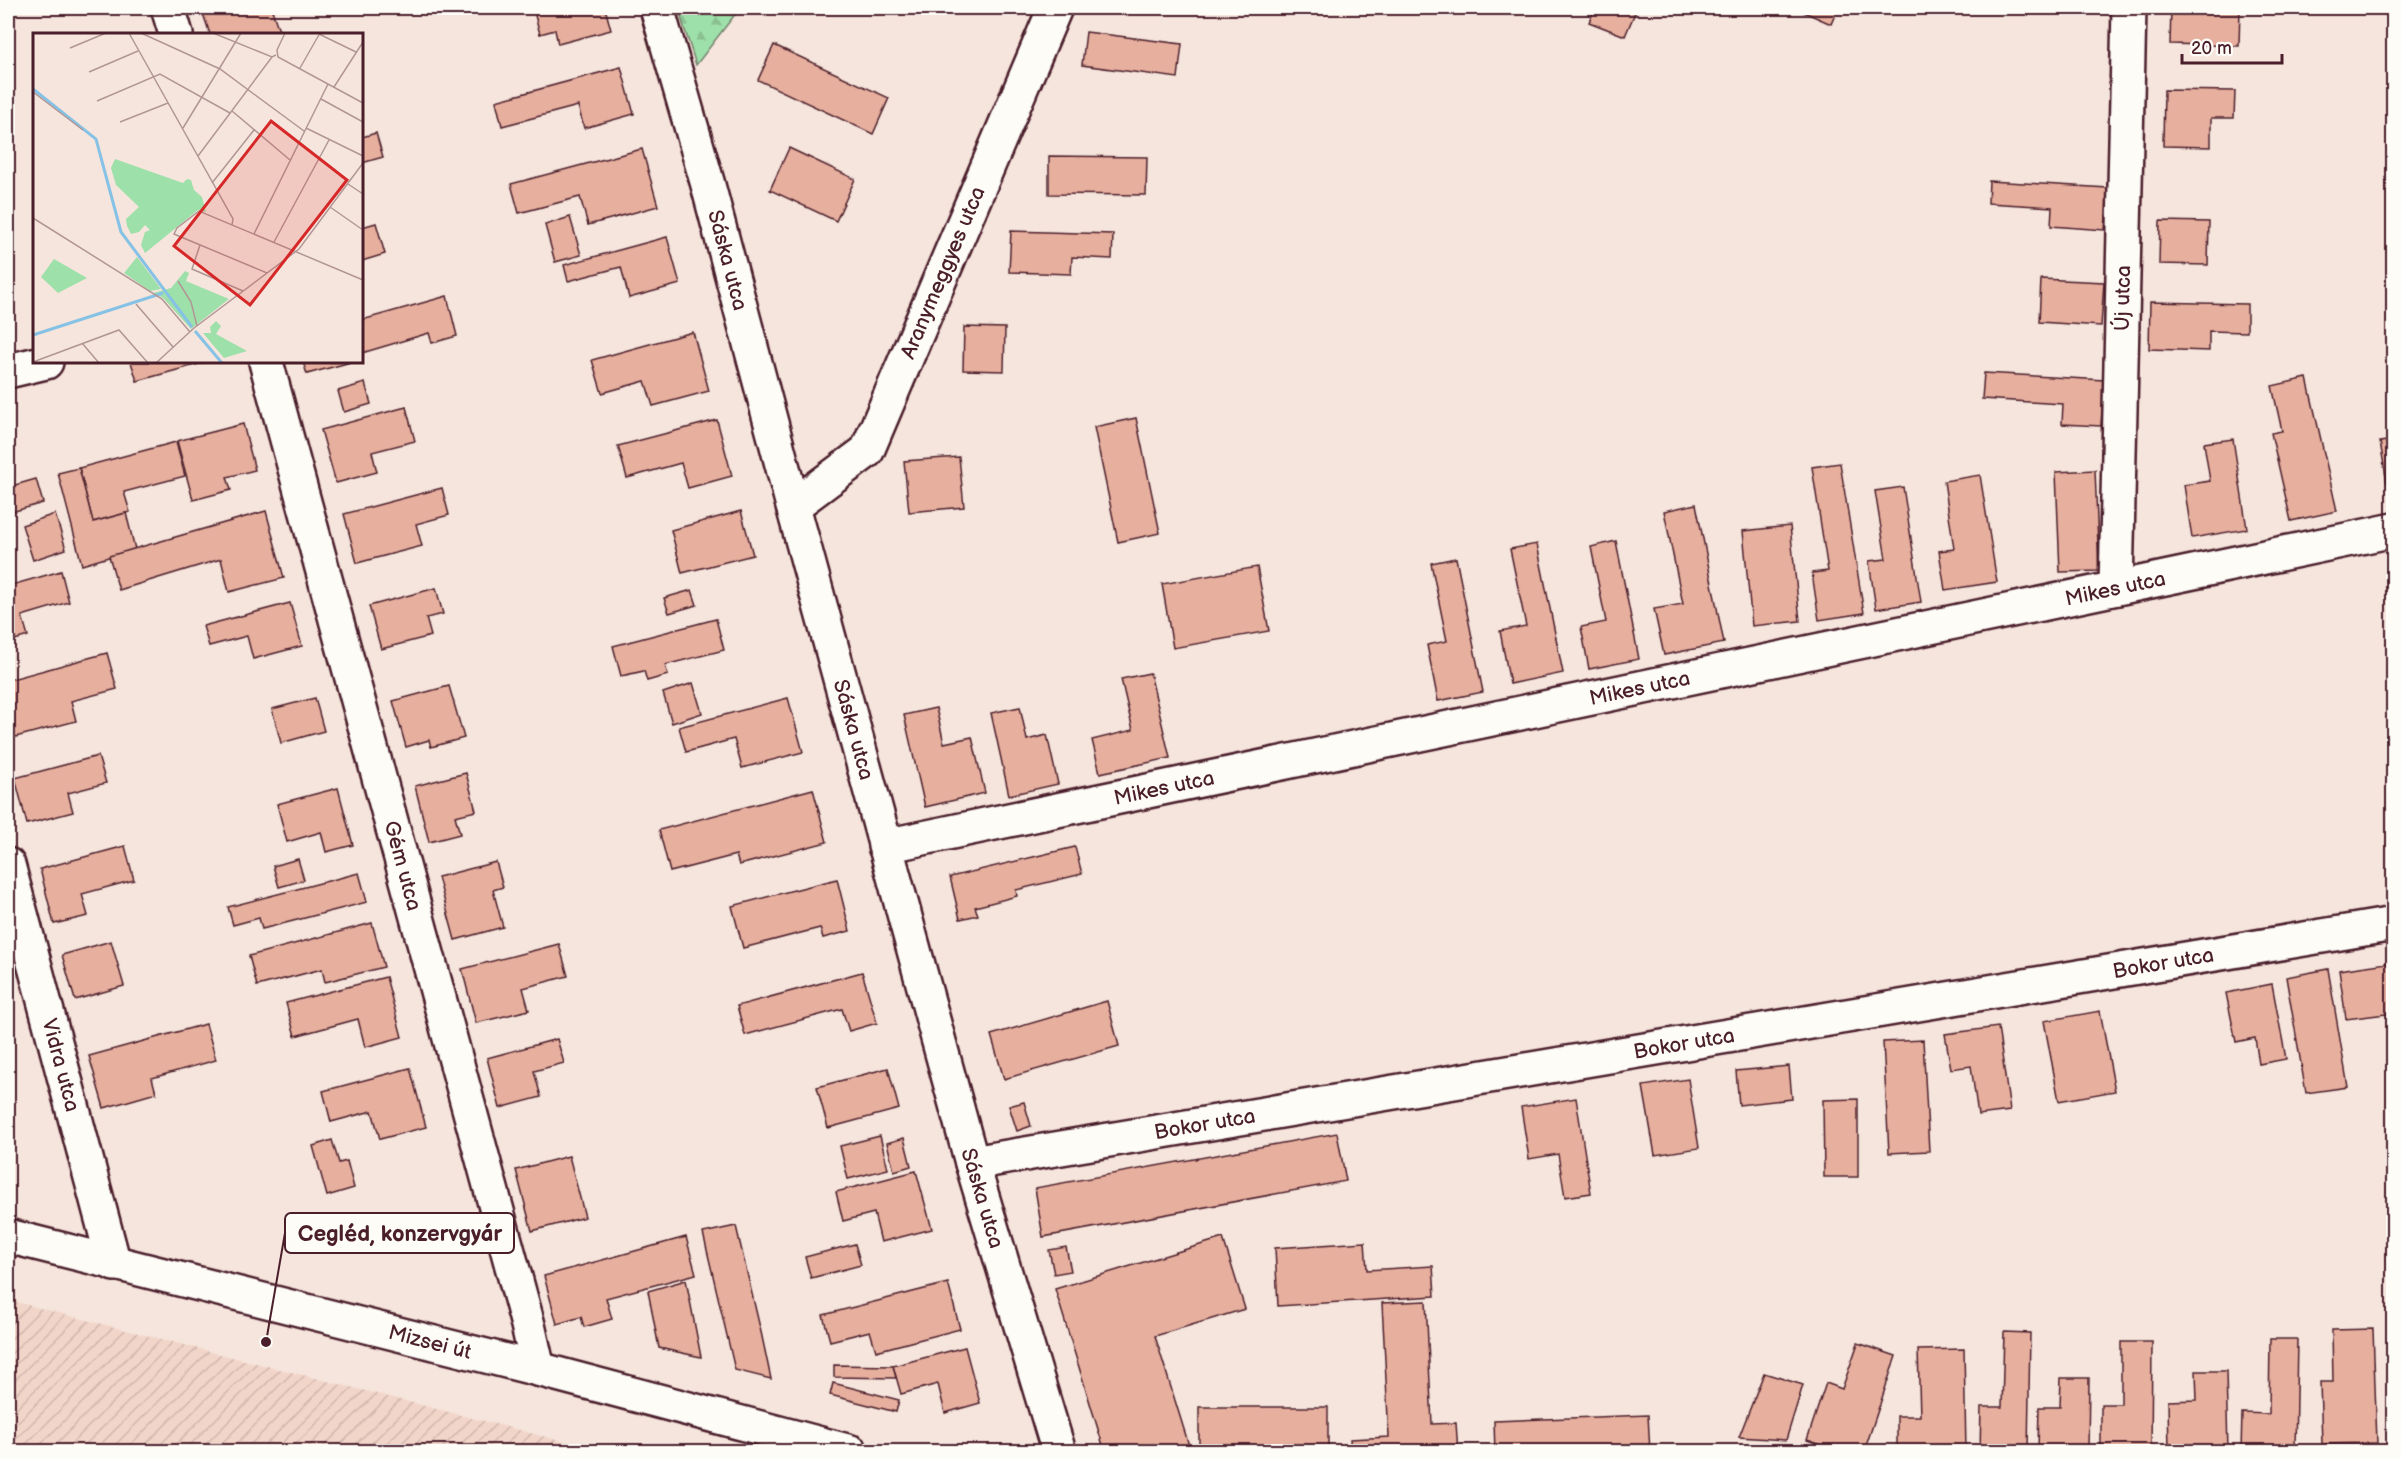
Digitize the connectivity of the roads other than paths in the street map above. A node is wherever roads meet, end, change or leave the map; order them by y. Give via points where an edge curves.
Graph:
1 (168, 8) edge
2 (657, 8) edge
3 (1055, 8) edge
4 (2129, 8) edge
5 (176, 33) edge
6 (42, 363) edge
7 (266, 363) edge
8 (8, 371) edge
9 (793, 506) junction
10 (2394, 530) edge
11 (2116, 588) junction
12 (885, 846) junction
13 (8, 865) edge
14 (2394, 924) edge
15 (972, 1163) junction
16 (8, 1236) edge
17 (114, 1264) junction
18 (538, 1369) junction
19 (851, 1452) edge
20 (1059, 1452) edge

1 - 5 street
2 - 9 street, Sáska utca
3 - 9 street, Aranymeggyes utca via 867,451
4 - 11 street, Új utca
6 - 8 street
7 - 18 street, Gém utca
9 - 12 street, Sáska utca
10 - 11 street, Mikes utca
11 - 12 street, Mikes utca
12 - 15 street, Sáska utca
13 - 17 street, Vidra utca
14 - 15 street, Bokor utca
15 - 20 street, Sáska utca
16 - 17 street, Mizsei út
17 - 18 street, Mizsei út
18 - 19 street, Mizsei út

